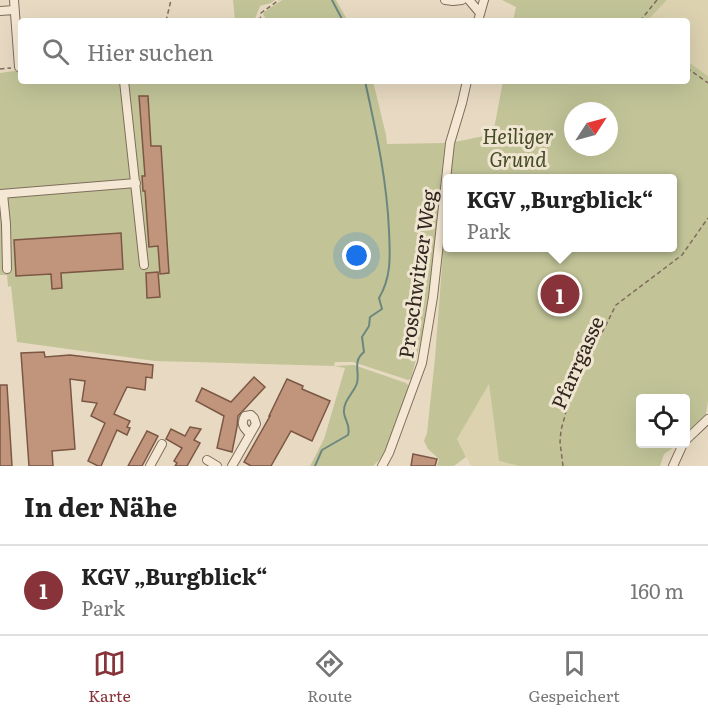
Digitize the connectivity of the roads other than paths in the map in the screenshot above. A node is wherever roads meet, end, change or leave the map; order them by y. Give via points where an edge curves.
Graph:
1 (14, 0) edge
2 (446, 0) edge
3 (462, 0) edge
4 (469, 0) edge
5 (484, 0) edge
6 (14, 10) junction
7 (0, 11) edge
8 (479, 17) edge
9 (18, 48) edge
10 (124, 84) edge
11 (465, 84) edge
12 (446, 174) edge
13 (136, 183) junction
14 (2, 194) edge
15 (443, 216) edge
16 (144, 265) dead end
17 (7, 269) dead end
18 (708, 418) edge
19 (250, 435) dead end
20 (690, 436) edge
21 (162, 444) dead end
22 (681, 448) edge
23 (207, 460) dead end
24 (150, 466) edge
25 (217, 466) edge
26 (232, 466) edge
27 (382, 466) edge
28 (673, 466) edge

1 - 6 street
2 - 3 street
4 - 8 street
5 - 8 street
6 - 7 street
6 - 9 street
10 - 13 street
11 - 12 street, Proschwitzer Weg
13 - 14 street
13 - 16 street
14 - 17 street
15 - 27 street, Proschwitzer Weg via 422,363
18 - 20 street
19 - 26 street
21 - 24 street
22 - 28 street
23 - 25 street

